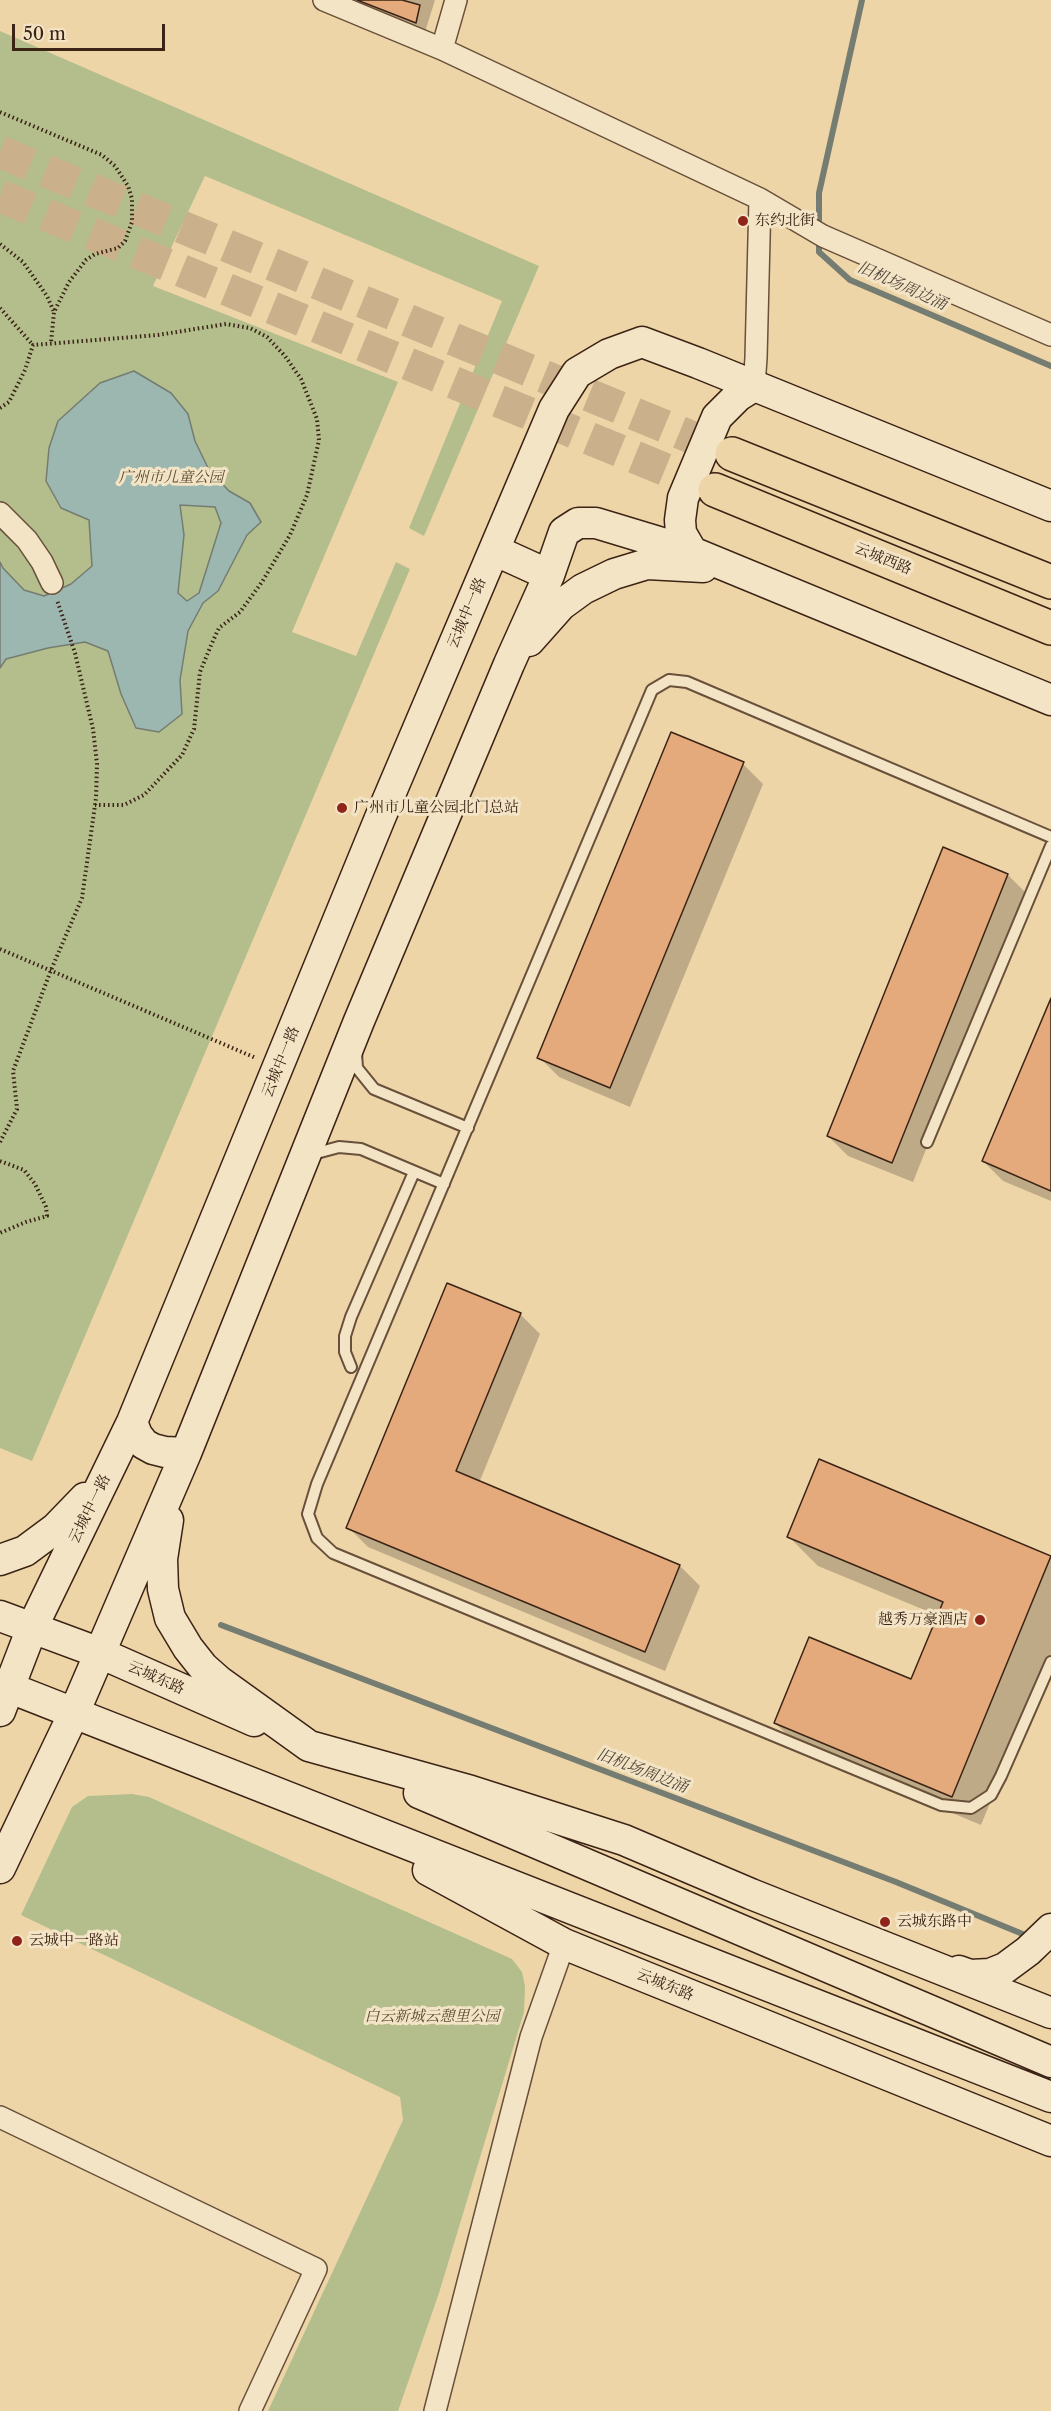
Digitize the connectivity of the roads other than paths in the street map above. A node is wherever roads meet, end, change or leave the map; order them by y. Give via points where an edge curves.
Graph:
1 (324, 0) edge
2 (456, 0) edge
3 (442, 50) junction
4 (760, 199) junction
5 (1051, 336) edge
6 (754, 386) junction
7 (732, 454) tunnel mouth
8 (715, 490) tunnel mouth
9 (1051, 506) edge
10 (0, 513) edge
11 (494, 550) junction
12 (692, 552) junction
13 (734, 569) junction
14 (549, 574) junction
15 (1051, 582) edge
16 (52, 583) road end
17 (1051, 628) edge
18 (509, 664) junction
19 (1051, 700) edge
20 (1051, 837) edge
21 (1051, 846) edge
22 (355, 1034) junction
23 (468, 1128) junction
24 (927, 1142) dead end
25 (306, 1156) junction
26 (414, 1172) junction
27 (444, 1184) junction
28 (351, 1367) dead end
29 (132, 1422) junction
30 (186, 1453) junction
31 (104, 1479) junction
32 (0, 1560) edge
33 (0, 1616) edge
34 (32, 1628) junction
35 (100, 1653) junction
36 (1051, 1662) edge
37 (4, 1694) edge
38 (74, 1713) junction
39 (309, 1746) junction
40 (293, 1799) junction
41 (0, 1868) edge
42 (1051, 1929) edge
43 (564, 1944) junction
44 (921, 1960) junction
45 (1051, 2013) edge
46 (1051, 2062) edge
47 (1051, 2097) edge
48 (0, 2117) edge
49 (1051, 2140) edge
50 (250, 2411) edge
51 (435, 2411) edge

1 - 3 street
2 - 3 street
3 - 4 street
4 - 5 street via 823,236
4 - 6 street
6 - 9 main road, 云城中一路
6 - 11 main road, 云城中一路 via 642,342 609,354 577,373 554,409
6 - 12 main road via 717,417 683,498 681,533
7 - 15 main road
8 - 17 main road, 云城西路
10 - 16 street via 27,540
11 - 14 main road
11 - 29 main road, 云城中一路
12 - 13 main road
12 - 14 main road via 596,523 578,523 564,532
13 - 18 main road via 647,564 614,574 561,605
13 - 19 main road
14 - 18 main road
18 - 22 main road
20 - 23 lane via 687,682 669,680 652,690 638,720
21 - 24 lane
22 - 23 lane via 357,1068 374,1089
22 - 25 main road
23 - 27 lane
25 - 26 lane via 339,1146 361,1149
25 - 30 main road
26 - 27 lane
26 - 28 lane via 351,1317 345,1336 345,1352
27 - 36 lane via 314,1494 308,1514 317,1538 333,1553 941,1805 971,1808 991,1795
29 - 30 main road via 137,1435 153,1449
29 - 31 main road, 云城中一路
30 - 35 main road
30 - 39 main road via 165,1531 162,1558 170,1618 203,1667
31 - 32 main road via 56,1528 25,1551
31 - 34 main road, 云城中一路
33 - 34 main road, 云城东路
34 - 35 main road, 云城东路
34 - 37 main road, 云城中一路
35 - 38 main road
35 - 39 main road, 云城东路
37 - 38 main road, 云城东路
38 - 40 main road, 云城东路
38 - 41 main road
39 - 44 main road, 云城东路 via 471,1791 624,1840
39 - 46 main road, 云城东路
40 - 43 main road, 云城东路
40 - 47 main road, 云城东路
42 - 44 main road via 1005,1968 990,1974 970,1975
43 - 49 main road, 云城东路
43 - 51 street via 531,2037
44 - 45 main road, 云城东路
48 - 50 street via 316,2269

